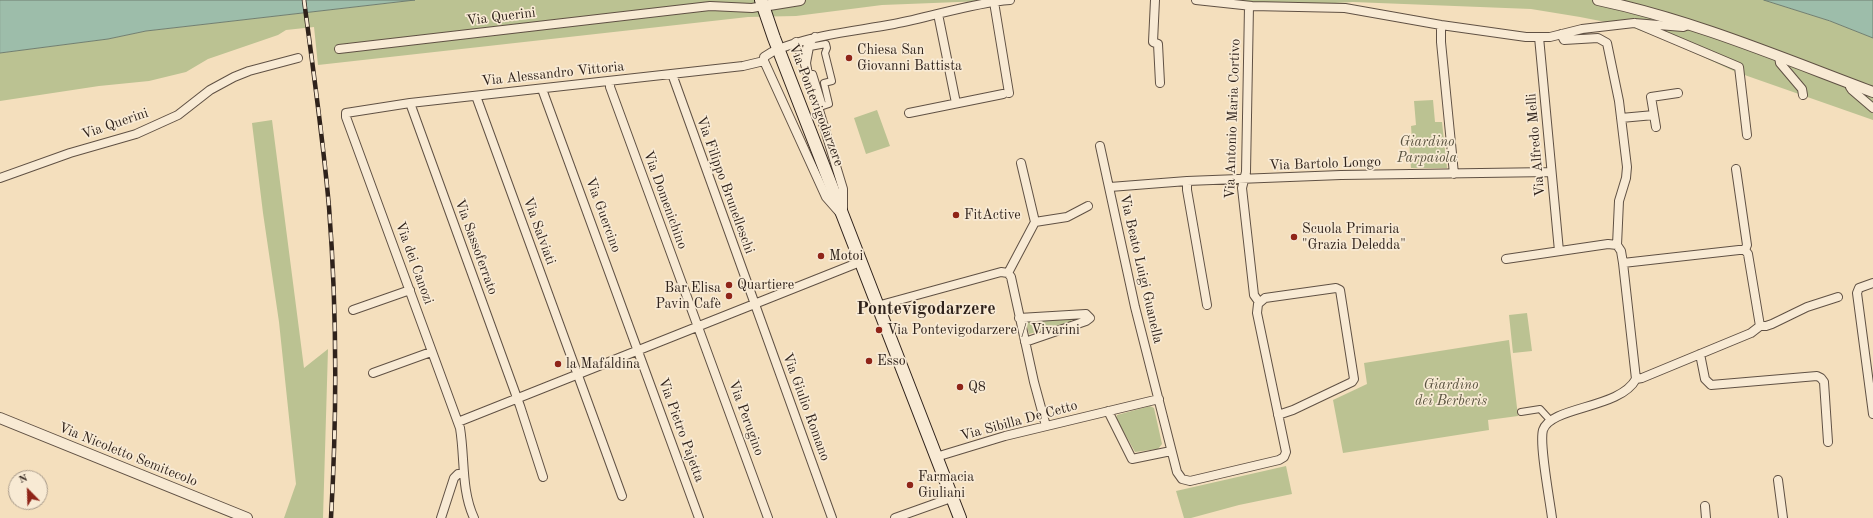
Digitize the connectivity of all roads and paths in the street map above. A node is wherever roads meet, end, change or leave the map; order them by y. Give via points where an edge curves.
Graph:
1 (800, 0) edge
2 (1010, 0) edge
3 (1155, 0) edge
4 (1196, 0) edge
5 (1598, 0) edge
6 (994, 2) junction
7 (762, 3) edge
8 (1249, 6) junction
9 (938, 14) junction
10 (1634, 22) junction
11 (1689, 24) junction
12 (1441, 25) junction
13 (1561, 34) junction
14 (816, 36) junction
15 (1539, 37) junction
16 (796, 42) junction
17 (784, 47) dead end
18 (339, 50) dead end
19 (772, 52) dead end
20 (1779, 56) junction
21 (298, 58) dead end
22 (764, 61) junction
23 (804, 61) junction
24 (672, 74) junction
25 (610, 81) junction
26 (1160, 83) dead end
27 (1851, 84) junction
28 (542, 89) junction
29 (1873, 92) edge
30 (1678, 93) dead end
31 (1802, 95) dead end
32 (476, 96) junction
33 (410, 104) junction
34 (829, 104) joint
35 (956, 104) junction
36 (1873, 108) edge
37 (346, 113) joint
38 (909, 113) dead end
39 (1654, 115) junction
40 (1621, 118) junction
41 (1656, 127) dead end
42 (1748, 135) dead end
43 (1100, 146) dead end
44 (1021, 163) dead end
45 (1736, 170) dead end
46 (1551, 172) junction
47 (1454, 174) junction
48 (0, 178) edge
49 (1187, 180) junction
50 (1244, 180) junction
51 (1110, 187) junction
52 (1088, 206) dead end
53 (842, 216) junction
54 (1035, 222) junction
55 (1617, 245) junction
56 (1745, 250) junction
57 (1559, 251) junction
58 (1506, 259) dead end
59 (860, 262) junction
60 (1623, 263) junction
61 (1008, 273) junction
62 (1873, 283) edge
63 (410, 290) junction
64 (1838, 297) dead end
65 (1259, 302) junction
66 (756, 304) junction
67 (1207, 305) dead end
68 (877, 306) junction
69 (353, 310) dead end
70 (1019, 318) junction
71 (1760, 326) junction
72 (699, 327) junction
73 (1025, 342) junction
74 (639, 351) junction
75 (431, 352) junction
76 (1700, 354) junction
77 (373, 373) dead end
78 (578, 375) junction
79 (1636, 379) junction
80 (1159, 398) junction
81 (518, 399) junction
82 (1108, 411) junction
83 (1521, 412) dead end
84 (1873, 414) edge
85 (1278, 415) junction
86 (0, 418) edge
87 (1551, 421) junction
88 (458, 422) junction
89 (1046, 426) junction
90 (1828, 442) dead end
91 (1171, 451) junction
92 (936, 457) junction
93 (464, 474) junction
94 (542, 477) dead end
95 (1778, 480) dead end
96 (622, 496) dead end
97 (951, 498) junction
98 (1705, 506) dead end
99 (246, 518) edge
100 (441, 518) edge
101 (474, 518) edge
102 (699, 518) edge
103 (768, 518) edge
104 (832, 518) edge
105 (894, 518) edge
106 (960, 518) edge
107 (1552, 518) edge
108 (1706, 518) edge
109 (1783, 518) edge

1 - 7 street
2 - 6 street
3 - 26 street via 1153,42 1158,44
4 - 8 street
5 - 11 street
6 - 9 street
6 - 35 street via 1006,94
7 - 18 street, Via Querini via 752,8 710,6
7 - 53 main road, Via Pontevigodarzere
8 - 12 street via 1345,8
8 - 50 street, Via Antonio Maria Cortivo via 1247,150
9 - 14 street via 894,24
9 - 35 street
10 - 11 street via 1683,27
10 - 13 street
10 - 42 street via 1739,67
11 - 20 street
12 - 15 street
12 - 47 street
13 - 15 street
13 - 40 street via 1564,40 1598,38 1607,43
14 - 16 street
14 - 23 street, Via Pontevigodarzere via 808,44
15 - 46 street, Via Alfredo Melli
16 - 17 street
16 - 23 street, Via Pontevigodarzere
19 - 22 street via 764,57
20 - 27 street
20 - 31 street via 1780,63 1802,89
21 - 48 street, Via Querini via 234,77 210,90 178,115 136,134 78,150
22 - 24 street, Via Alessandro Vittoria via 743,66
22 - 53 street, Via Pontevigodarzere via 826,197
23 - 53 street, Via Pontevigodarzere via 843,189
24 - 25 street, Via Alessandro Vittoria
24 - 66 street, Via Filippo Brunelleschi
25 - 28 street, Via Alessandro Vittoria
25 - 72 street, Via Domenichino via 610,87
27 - 29 street
27 - 36 street via 1852,90
28 - 32 street, Via Alessandro Vittoria
28 - 74 street, Via Guercino
30 - 39 street via 1650,97
32 - 33 street, Via Alessandro Vittoria
32 - 78 street, Via Salviati
33 - 37 street, Via Alessandro Vittoria
33 - 81 street, Via Sassoferrato
34 - 34 street via 824,83 832,81 825,53 828,48 826,44 810,47 807,63 809,75 813,74 823,106
35 - 38 street
37 - 63 street, Via dei Canozi
39 - 40 street
39 - 41 street
40 - 55 street via 1626,178 1619,201
43 - 51 street, Via Beato Luigi Guanella
44 - 54 street
45 - 56 street via 1747,244
46 - 47 street, Via Bartolo Longo
46 - 57 street, Via Alfredo Melli
47 - 50 street, Via Bartolo Longo via 1341,175
49 - 50 street, Via Bartolo Longo
49 - 51 street, Via Bartolo Longo
49 - 67 street
50 - 65 street, Via Antonio Maria Cortivo via 1242,188 1248,254 1254,295
51 - 80 street, Via Beato Luigi Guanella
52 - 54 street via 1067,216
53 - 59 main road, Via Pontevigodarzere
54 - 61 street
55 - 57 street
55 - 60 street
56 - 60 street
56 - 71 street via 1748,254
57 - 58 street
59 - 66 street
59 - 68 main road, Via Pontevigodarzere
60 - 79 street
61 - 68 street via 991,274
61 - 70 street
62 - 84 street via 1859,288 1857,293
63 - 69 street
63 - 75 street, Via dei Canozi
64 - 71 street via 1807,307 1772,324
65 - 85 street, Via Antonio Maria Cortivo via 1257,313
65 - 85 street via 1265,298 1336,288 1340,290 1354,378 1352,382
66 - 72 street
66 - 104 street, Via Giulio Romano
68 - 92 main road, Via Pontevigodarzere
70 - 73 street
70 - 73 street via 1086,314 1090,318 1086,322
71 - 76 street via 1751,333
72 - 74 street
72 - 103 street, Via Perugino
73 - 89 street
74 - 78 street
74 - 102 street, Via Pietro Pajetta
75 - 77 street
75 - 88 street, Via dei Canozi
76 - 79 street
76 - 90 street via 1705,379 1711,384 1817,376 1821,378 1824,382
78 - 81 street
78 - 96 street, Via Salviati
79 - 87 street via 1622,394
80 - 82 street, Via Sibilla De Cetto
80 - 91 street
81 - 88 street
81 - 94 street, Via Sassoferrato
82 - 89 street, Via Sibilla De Cetto
82 - 91 street via 1132,459
83 - 87 street via 1540,409
85 - 91 street, Via Antonio Maria Cortivo via 1286,452 1279,460 1190,481 1179,476
86 - 99 street, Via Nicoletto Semitecolo
87 - 107 street via 1543,430 1542,438
88 - 93 street, Via dei Canozi via 464,450
89 - 92 street, Via Sibilla De Cetto
92 - 97 main road, Via Pontevigodarzere
93 - 100 street via 456,475
93 - 101 street, Via dei Canozi via 466,493
95 - 109 street
97 - 105 street
97 - 106 main road, Via Pontevigodarzere
98 - 108 street

